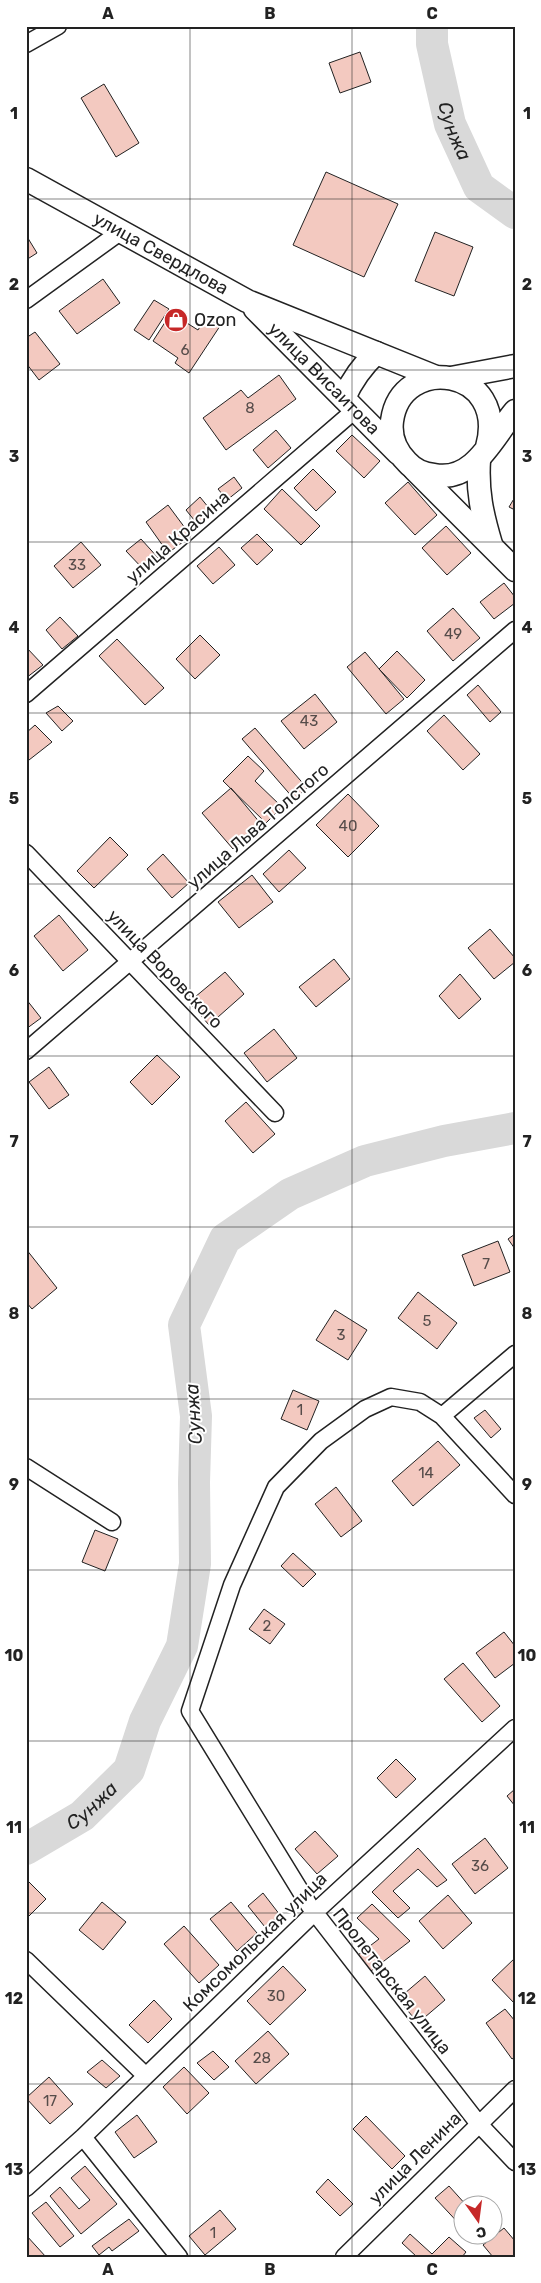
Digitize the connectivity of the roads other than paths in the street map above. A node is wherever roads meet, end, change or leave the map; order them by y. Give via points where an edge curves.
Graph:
1 (58, 26) edge
2 (26, 44) edge
3 (26, 179) edge
4 (120, 232) junction
5 (26, 300) edge
6 (247, 301) junction
7 (376, 353) junction
8 (515, 366) edge
9 (444, 377) junction
10 (349, 404) junction
11 (515, 411) edge
12 (483, 453) junction
13 (406, 461) junction
14 (492, 548) junction
15 (515, 570) edge
16 (515, 630) edge
17 (26, 694) edge
18 (26, 853) edge
19 (131, 962) junction
20 (26, 1051) edge
21 (275, 1113) dead end
22 (515, 1354) edge
23 (442, 1416) junction
24 (26, 1467) edge
25 (515, 1494) edge
26 (112, 1522) dead end
27 (515, 1728) edge
28 (314, 1912) junction
29 (26, 1960) edge
30 (146, 2076) junction
31 (515, 2089) edge
32 (478, 2123) junction
33 (83, 2137) junction
34 (515, 2162) edge
35 (26, 2188) edge
36 (179, 2257) edge
37 (344, 2257) edge

1 - 2 street
3 - 4 street, улица Свердлова
4 - 5 street
4 - 6 street, улица Свердлова
6 - 7 street, улица Свердлова
6 - 10 street, улица Висаитова
7 - 9 street, улица Свердлова
7 - 10 street via 352,380
8 - 9 street
9 - 12 street via 465,383 486,404 491,432
9 - 13 street via 422,381 409,389 393,413 394,443
10 - 13 street, улица Висаитова
10 - 17 street, улица Красина
11 - 12 street
12 - 13 street via 461,472 439,476 424,474
12 - 14 street via 478,486
13 - 14 street, улица Висаитова
14 - 15 street, улица Висаитова
16 - 19 street, улица Льва Толстого
18 - 19 street, улица Воровского
19 - 20 street, улица Льва Толстого
19 - 21 street, улица Воровского
22 - 23 street
23 - 25 street
23 - 28 street, Пролетарская улица via 420,1402 390,1397 365,1409 321,1441 276,1487 232,1585 190,1711
24 - 26 street
27 - 28 street, Комсомольская улица
28 - 30 street, Комсомольская улица
28 - 32 street, Пролетарская улица
29 - 30 street
30 - 33 street, Комсомольская улица
31 - 32 street, улица Ленина
32 - 34 street, Пролетарская улица
32 - 37 street, улица Ленина
33 - 35 street, Комсомольская улица
33 - 36 street

